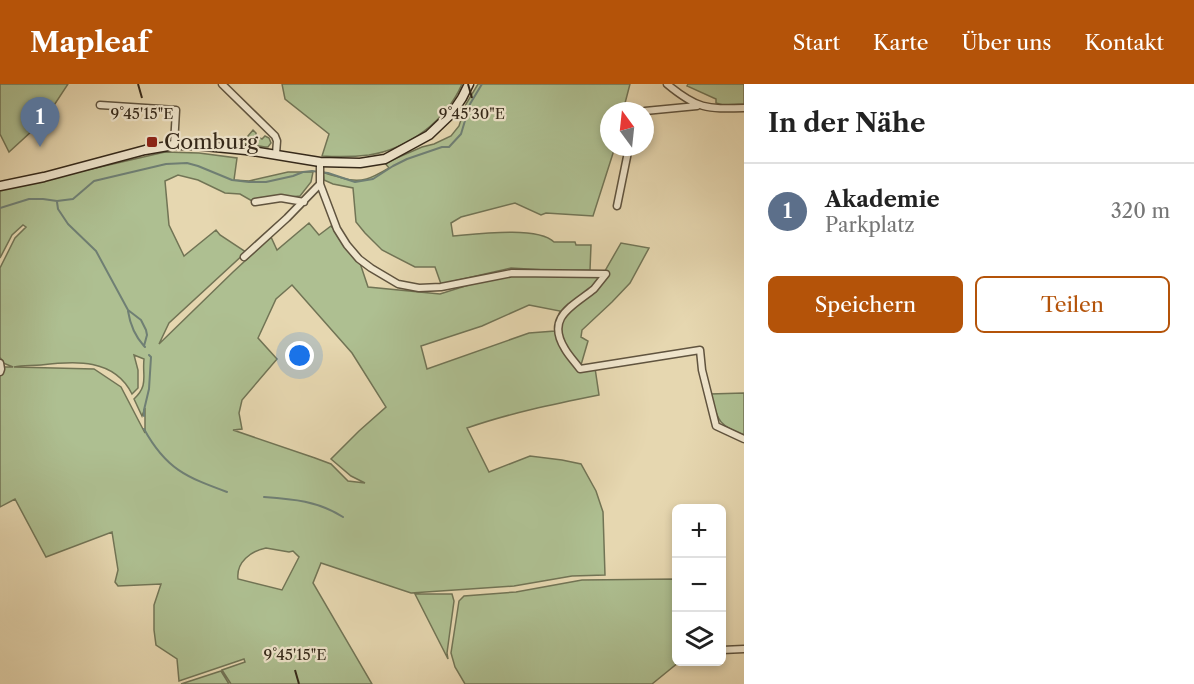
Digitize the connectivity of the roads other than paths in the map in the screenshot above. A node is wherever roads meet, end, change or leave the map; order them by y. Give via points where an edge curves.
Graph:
1 (222, 84) edge
2 (469, 84) edge
3 (667, 84) edge
4 (100, 105) dead end
5 (697, 106) junction
6 (744, 108) edge
7 (654, 110) edge
8 (174, 145) junction
9 (276, 154) junction
10 (627, 156) edge
11 (320, 162) junction
12 (320, 184) junction
13 (0, 186) edge
14 (255, 202) dead end
15 (303, 202) junction
16 (617, 206) dead end
17 (244, 257) dead end
18 (0, 363) edge
19 (0, 372) edge
20 (744, 439) edge
21 (744, 649) edge
22 (726, 650) edge

1 - 9 street via 272,131 277,141
2 - 11 main road via 452,113 429,135 405,149 385,159 360,163
3 - 5 street
4 - 8 street via 176,110
5 - 6 street
5 - 7 street
8 - 9 main road
8 - 13 main road
9 - 11 main road
10 - 16 street
11 - 12 street
12 - 15 street
12 - 20 street via 347,245 371,268 398,284 441,287 512,273 606,274 565,311 560,321 559,335 564,348 580,369 700,350 716,426
14 - 15 street via 281,198
15 - 17 street
18 - 19 street
21 - 22 street

